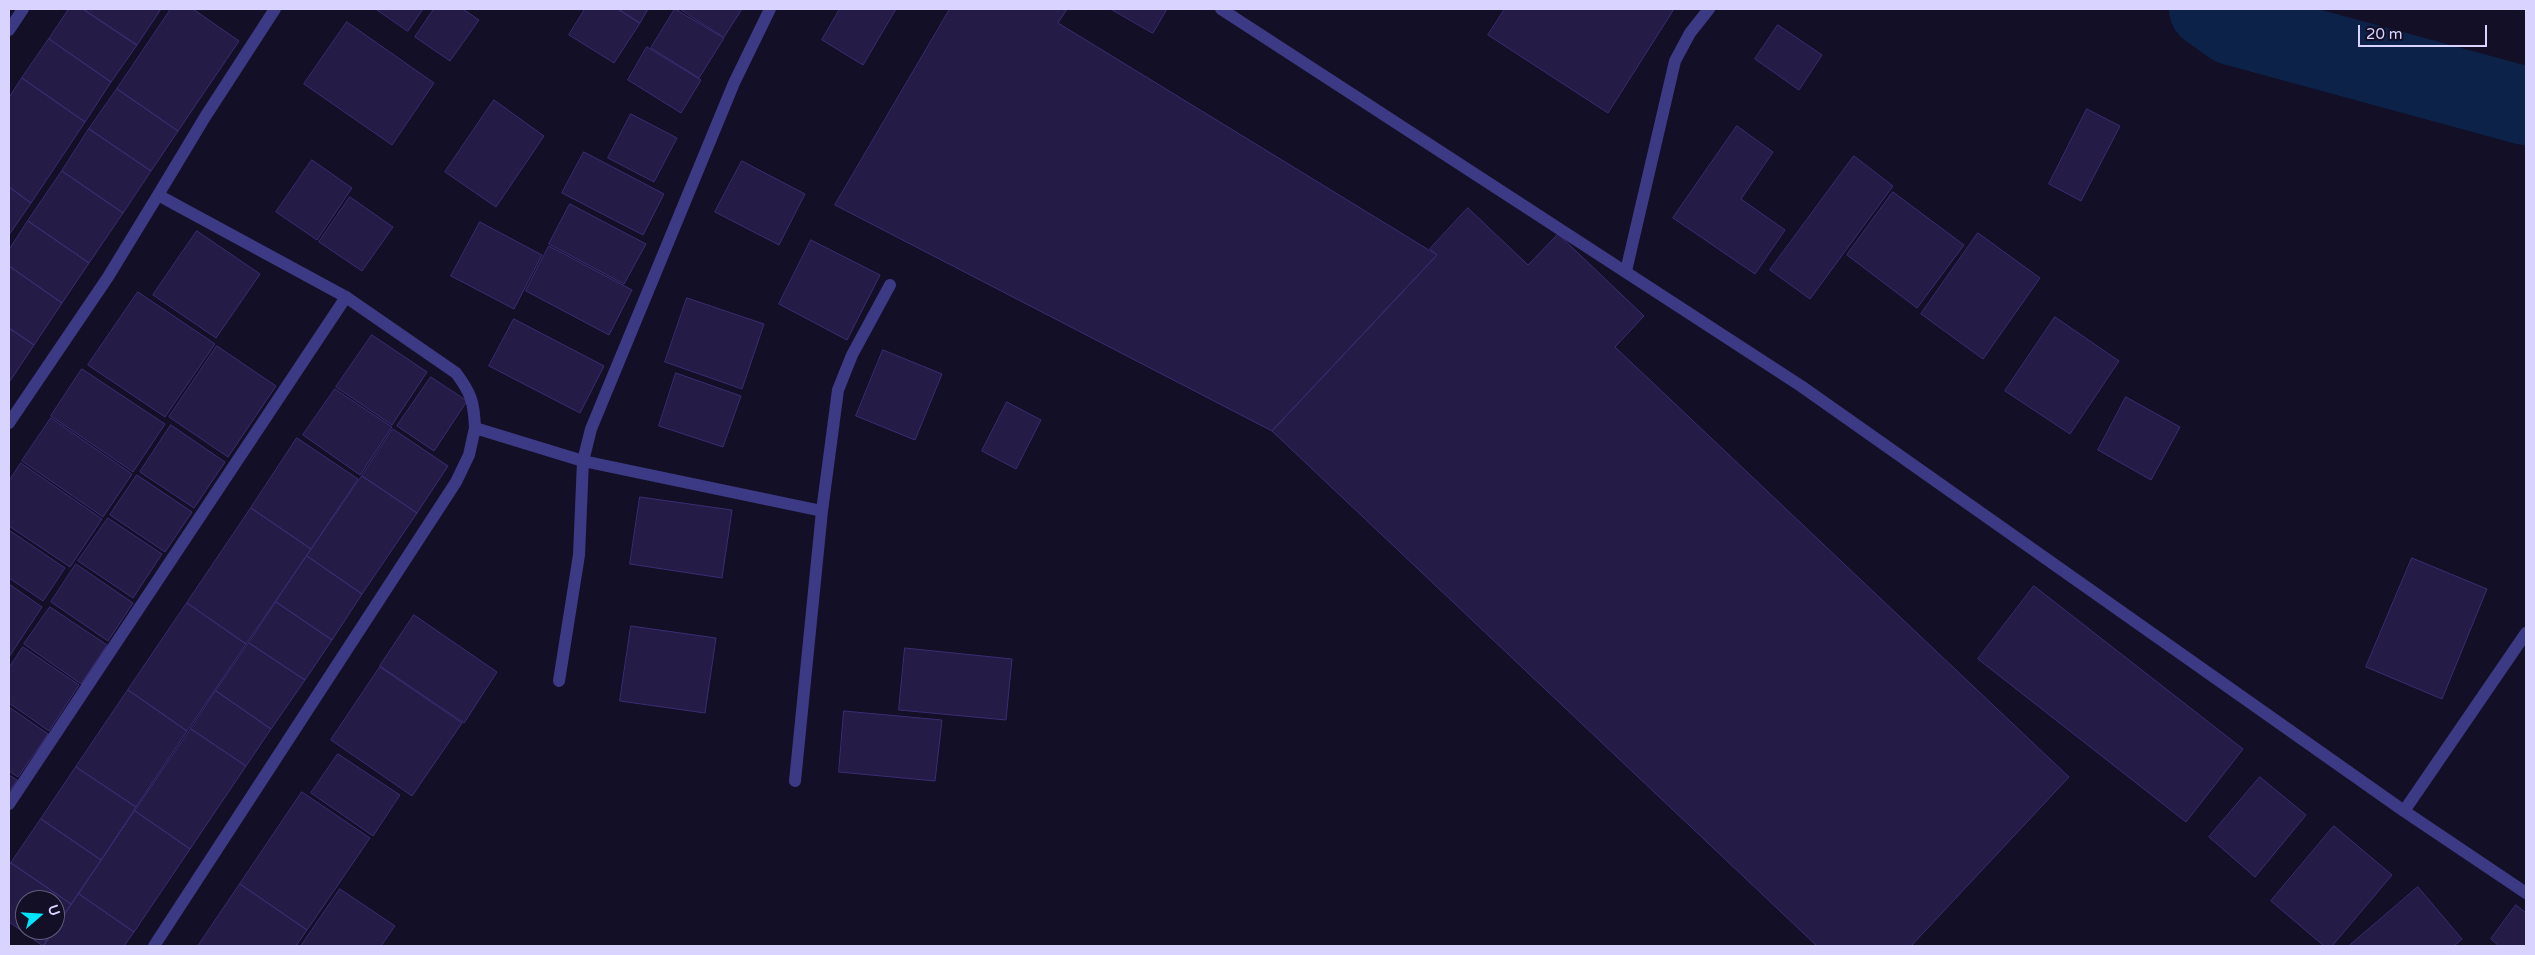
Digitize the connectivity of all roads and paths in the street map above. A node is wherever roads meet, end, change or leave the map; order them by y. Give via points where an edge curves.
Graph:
1 (23, 9) edge
2 (275, 9) edge
3 (770, 9) edge
4 (1221, 9) edge
5 (1709, 9) edge
6 (9, 30) edge
7 (158, 195) junction
8 (1626, 272) junction
9 (890, 285) dead end
10 (346, 297) junction
11 (9, 423) edge
12 (475, 428) junction
13 (584, 461) junction
14 (822, 511) junction
15 (2526, 633) edge
16 (559, 681) dead end
17 (795, 781) dead end
18 (9, 804) edge
19 (2404, 812) junction
20 (2526, 893) edge
21 (154, 946) edge

1 - 6 street
2 - 7 street
3 - 13 street via 734,83 674,226 591,428
4 - 8 street
5 - 8 street via 1675,61
7 - 10 street
7 - 11 street via 108,277
8 - 19 street via 1801,386
9 - 14 street via 852,355 838,390
10 - 12 street via 456,373 474,404
10 - 18 street
12 - 13 street
12 - 21 street via 469,455 456,482
13 - 14 street
13 - 16 street via 579,556
14 - 17 street
15 - 19 street
19 - 20 street

